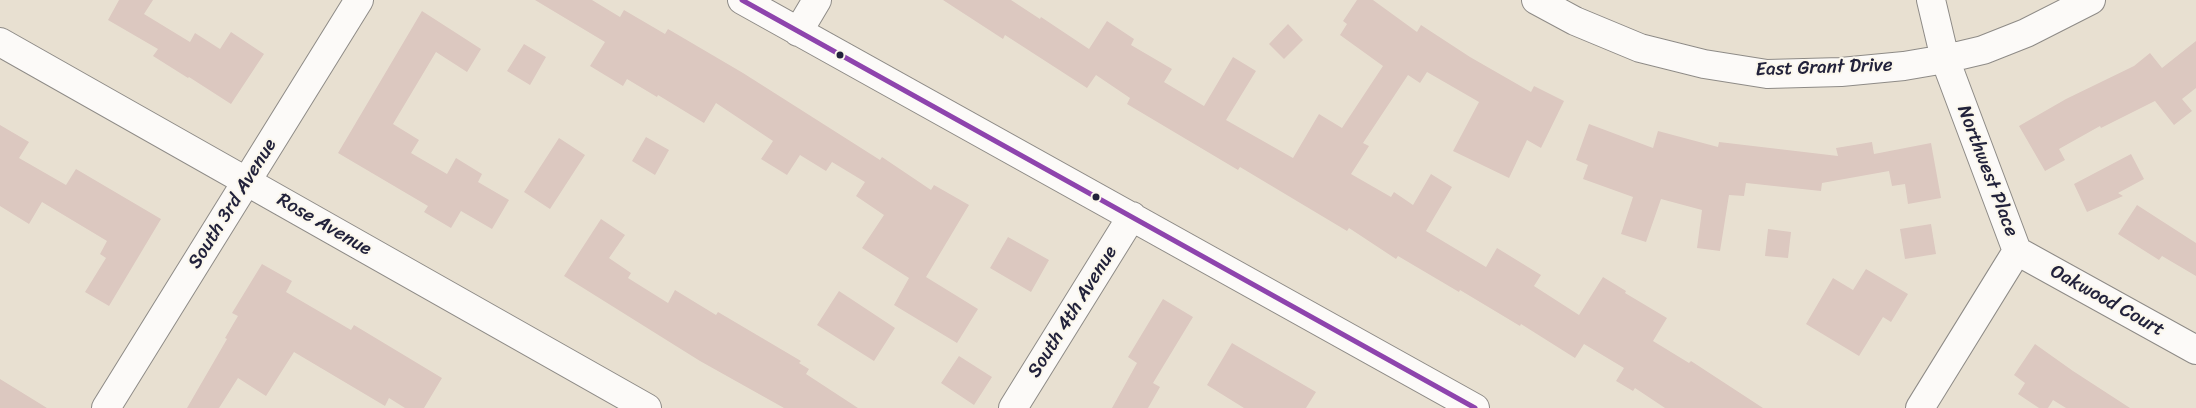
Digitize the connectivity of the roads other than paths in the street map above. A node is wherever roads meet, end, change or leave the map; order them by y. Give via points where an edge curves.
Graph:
1 (359, 0) edge
2 (742, 0) edge
3 (817, 0) edge
4 (1536, 0) edge
5 (1931, 0) edge
6 (2092, 0) edge
7 (798, 32) junction
8 (0, 42) edge
9 (1944, 59) junction
10 (247, 181) junction
11 (1132, 216) junction
12 (2018, 251) junction
13 (2196, 350) edge
14 (1472, 407) edge
15 (106, 408) edge
16 (647, 408) edge
17 (1013, 408) edge
18 (1920, 408) edge

1 - 10 street, South 3rd Avenue
2 - 7 street
3 - 7 street
4 - 9 street, East Grant Drive via 1574,21 1640,48 1704,64 1766,74 1841,72
5 - 9 street, Northwest Place
6 - 9 street, East Grant Drive via 2026,33 1982,50
7 - 11 street
8 - 10 street, Rose Avenue
9 - 12 street, Northwest Place
10 - 15 street, South 3rd Avenue
10 - 16 street, Rose Avenue
11 - 14 street
11 - 17 street, South 4th Avenue
12 - 13 street, Oakwood Court
12 - 18 street, Northwest Place

